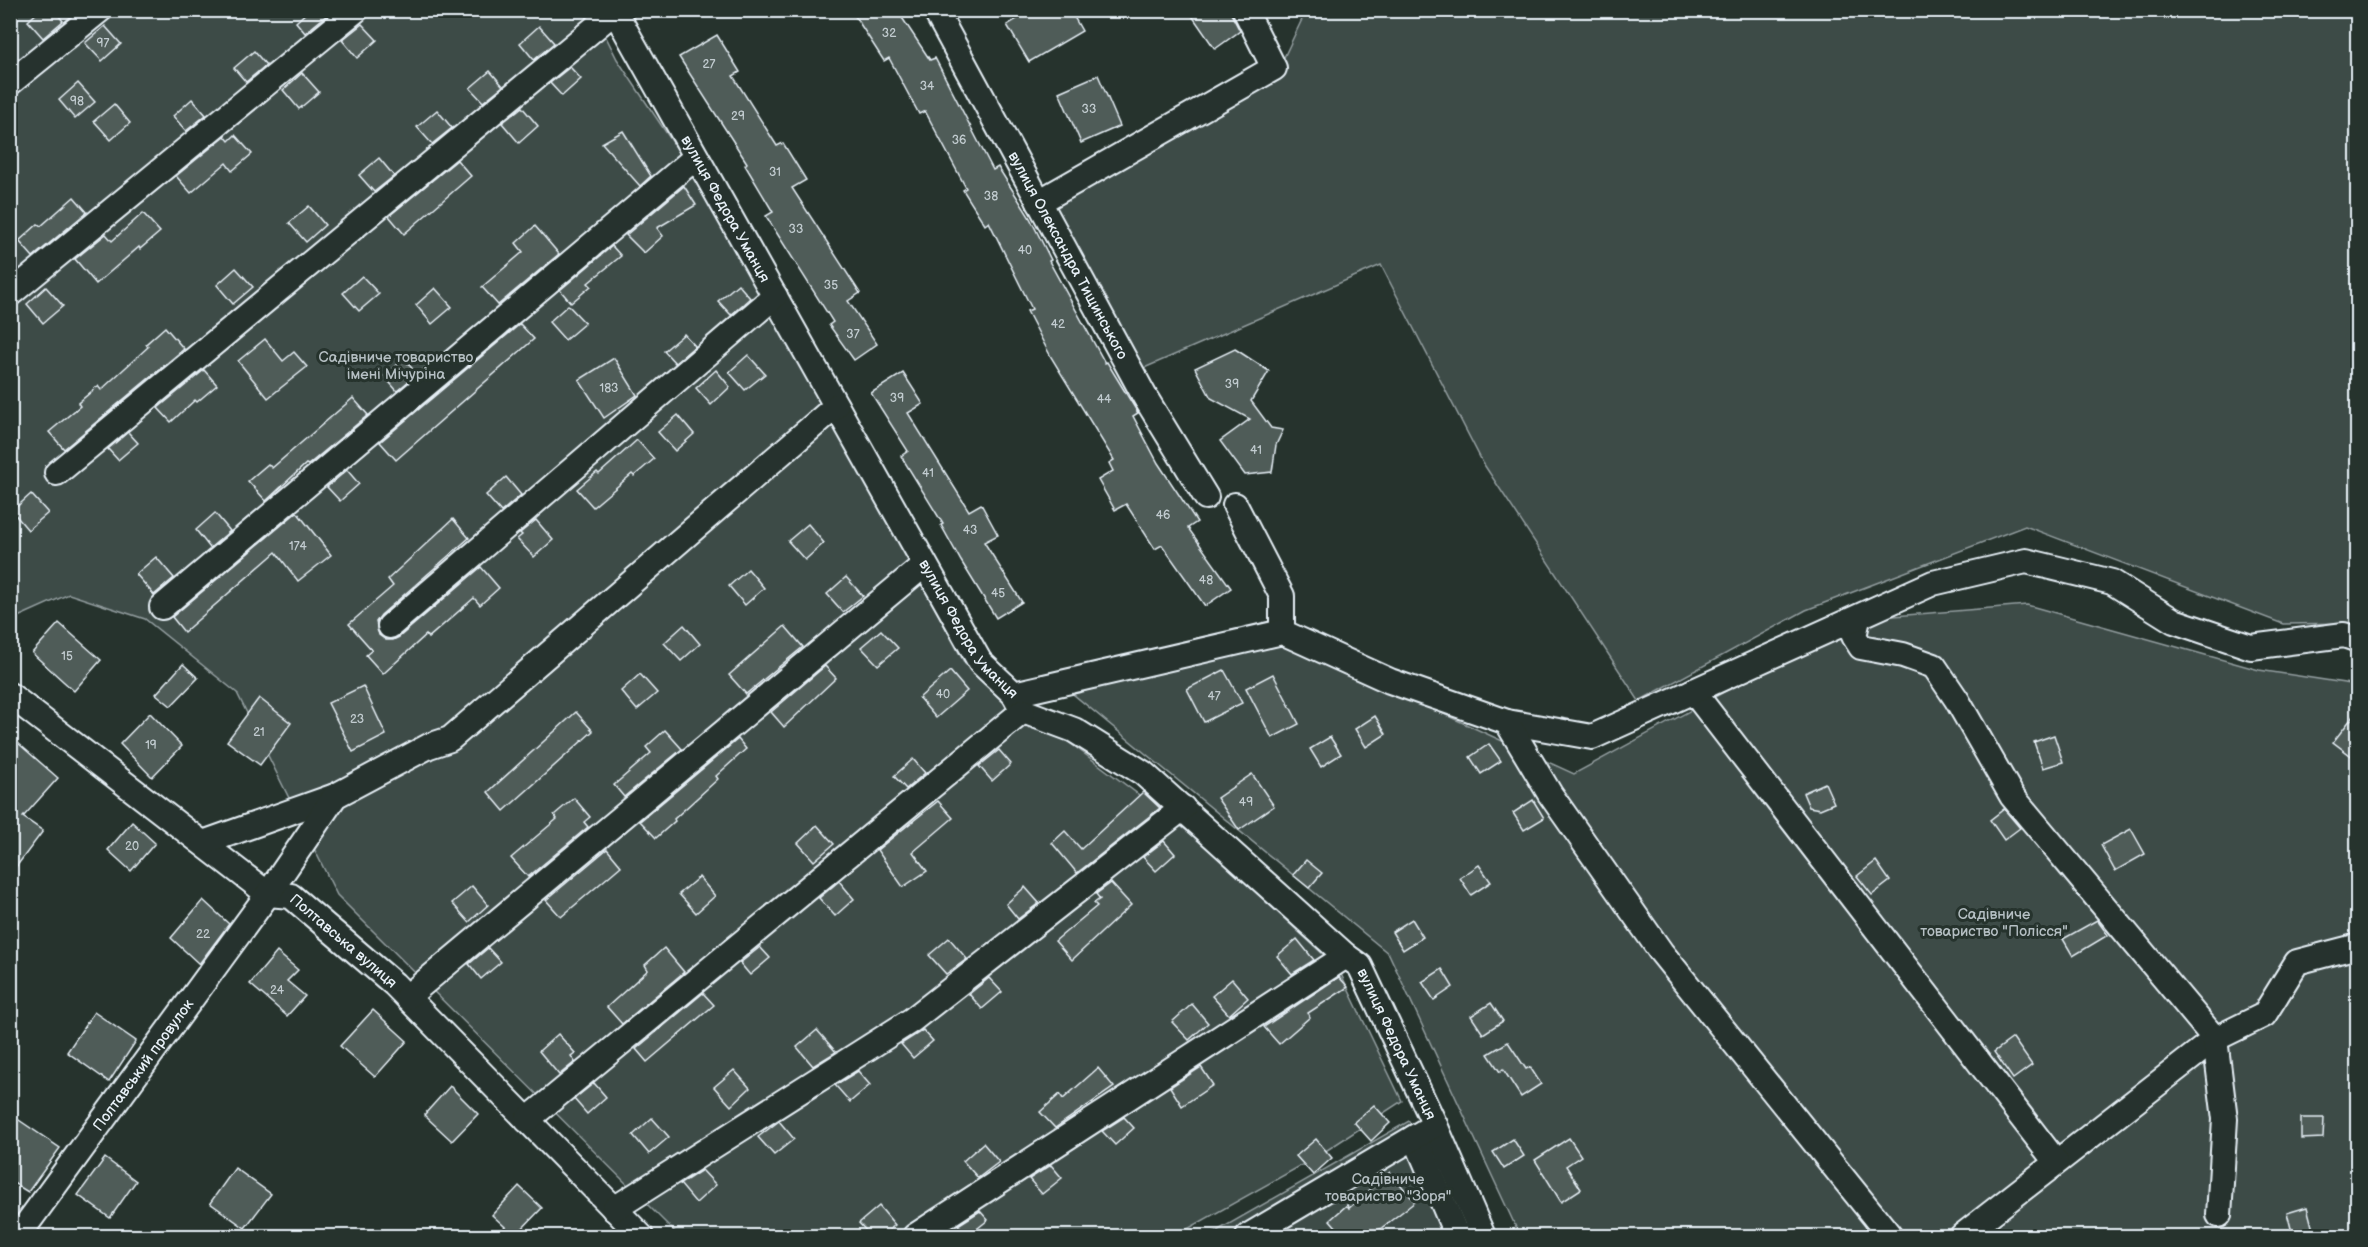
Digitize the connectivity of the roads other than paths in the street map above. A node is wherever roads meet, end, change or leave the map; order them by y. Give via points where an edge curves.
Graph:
1 (100, 10) edge
2 (356, 10) edge
3 (935, 10) edge
4 (1245, 10) edge
5 (614, 11) edge
6 (10, 83) edge
7 (696, 157) junction
8 (1039, 202) junction
9 (10, 294) edge
10 (775, 296) junction
11 (837, 406) junction
12 (57, 473) dead end
13 (1206, 497) dead end
14 (1235, 505) dead end
15 (924, 565) junction
16 (162, 607) dead end
17 (1858, 619) junction
18 (390, 626) dead end
19 (1282, 632) junction
20 (2358, 640) edge
21 (1693, 691) junction
22 (10, 695) edge
23 (1018, 702) junction
24 (1507, 722) junction
25 (335, 796) junction
26 (1183, 808) junction
27 (203, 843) junction
28 (268, 894) junction
29 (2358, 946) edge
30 (1346, 956) junction
31 (407, 997) junction
32 (2215, 1039) junction
33 (527, 1120) junction
34 (1425, 1131) junction
35 (2056, 1162) junction
36 (614, 1209) junction
37 (2219, 1215) dead end
38 (18, 1236) edge
39 (641, 1236) edge
40 (915, 1236) edge
41 (1248, 1236) edge
42 (1457, 1236) edge
43 (1482, 1236) edge
44 (1890, 1236) edge
45 (1962, 1236) edge

1 - 6 street
2 - 9 street
3 - 8 street, вулиця Олександра Тищинського
4 - 8 street via 1274,68
5 - 7 street, вулиця Федора Уманця
5 - 12 street
7 - 10 street, вулиця Федора Уманця
7 - 16 street
8 - 13 street, вулиця Олександра Тищинського via 1145,396
10 - 11 street, вулиця Федора Уманця
10 - 18 street
11 - 15 street, вулиця Федора Уманця
11 - 25 street via 450,739 429,746
14 - 19 street via 1282,596
15 - 23 street, вулиця Федора Уманця via 980,662
15 - 31 street
17 - 20 street via 1933,583 2026,561 2112,582 2174,621 2251,647 2344,635
17 - 21 street
17 - 32 street via 1854,636 1861,647 1934,666 2012,796
19 - 23 street
19 - 24 street via 1390,681
21 - 24 street via 1592,737
21 - 35 street
22 - 27 street, Полтавська вулиця
23 - 26 street, вулиця Федора Уманця via 1074,730 1143,773
23 - 33 street
24 - 44 street via 1550,794 1661,952
25 - 27 street
25 - 28 street, Полтавський провулок
26 - 30 street, вулиця Федора Уманця
26 - 36 street via 912,1020
27 - 28 street, Полтавська вулиця
28 - 31 street, Полтавська вулиця via 291,896
28 - 38 street, Полтавський провулок
29 - 32 street via 2297,962 2264,1015
30 - 34 street, вулиця Федора Уманця via 1360,966
30 - 40 street
31 - 33 street, Полтавська вулиця
32 - 35 street
32 - 37 street via 2225,1119
33 - 36 street, Полтавська вулиця
34 - 41 street
34 - 42 street
34 - 43 street, вулиця Федора Уманця
35 - 45 street
36 - 39 street, Полтавська вулиця

